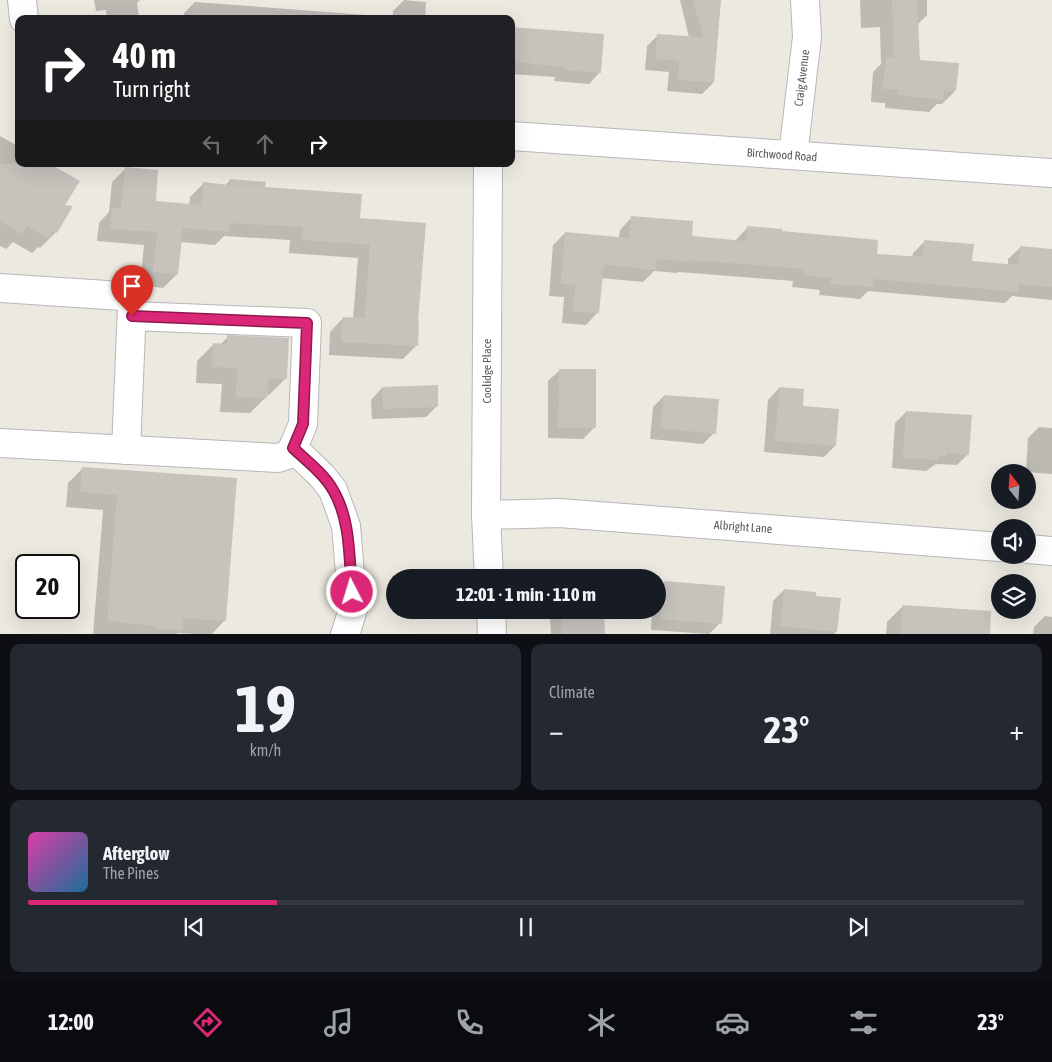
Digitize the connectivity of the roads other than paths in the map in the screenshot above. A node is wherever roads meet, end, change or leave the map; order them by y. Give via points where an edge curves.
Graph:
1 (22, 0) edge
2 (805, 0) edge
3 (24, 15) edge
4 (515, 136) edge
5 (793, 156) junction
6 (488, 167) edge
7 (1052, 174) edge
8 (0, 288) edge
9 (132, 316) junction
10 (0, 443) edge
11 (293, 448) junction
12 (126, 450) junction
13 (486, 515) junction
14 (991, 546) edge
15 (1036, 550) edge
16 (1052, 551) edge
17 (489, 569) edge
18 (491, 619) edge
19 (345, 634) edge
20 (492, 634) edge

1 - 3 street
2 - 5 street, Craig Avenue via 807,37
4 - 5 street, Birchwood Road
5 - 7 street, Birchwood Road
6 - 13 street, Coolidge Place
8 - 9 street via 122,296 129,300
9 - 11 street via 307,323 303,424
9 - 12 street
10 - 12 street
11 - 12 street via 278,458
11 - 19 street via 333,490 346,526 353,609
13 - 14 street, Albright Lane via 558,512
13 - 17 street, Coolidge Place
15 - 16 street
18 - 20 street

